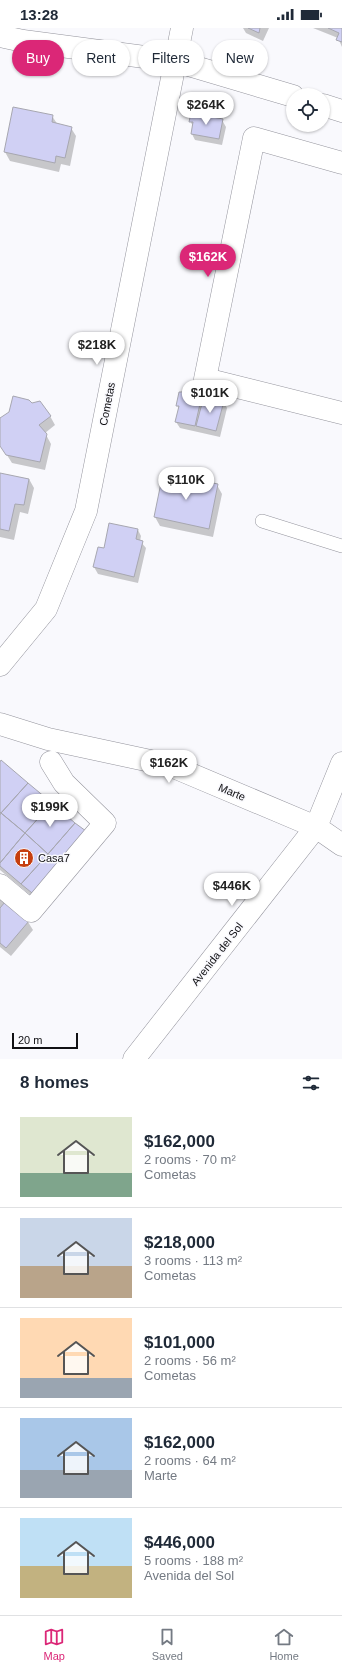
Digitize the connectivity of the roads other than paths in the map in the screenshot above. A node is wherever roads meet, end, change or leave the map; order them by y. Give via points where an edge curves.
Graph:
1 (182, 28) edge
2 (0, 36) edge
3 (179, 40) edge
4 (138, 56) edge
5 (204, 70) edge
6 (172, 76) edge
7 (286, 94) edge
8 (330, 107) edge
9 (342, 111) edge
10 (342, 163) edge
11 (342, 413) edge
12 (262, 521) dead end
13 (342, 546) edge
14 (0, 665) edge
15 (0, 724) edge
16 (51, 762) dead end
17 (342, 763) edge
18 (316, 827) junction
19 (342, 845) edge
20 (0, 885) edge
21 (134, 1059) edge

1 - 3 street, Cometas
2 - 4 street
5 - 7 street
6 - 14 street, Cometas via 86,511 46,609
8 - 9 street
10 - 11 street via 254,138 205,379
12 - 13 lane
15 - 18 street, Marte via 48,739 169,765
16 - 20 street via 64,783 105,823 31,911
17 - 18 street, Avenida del Sol
18 - 19 street, Marte
18 - 21 street, Avenida del Sol

